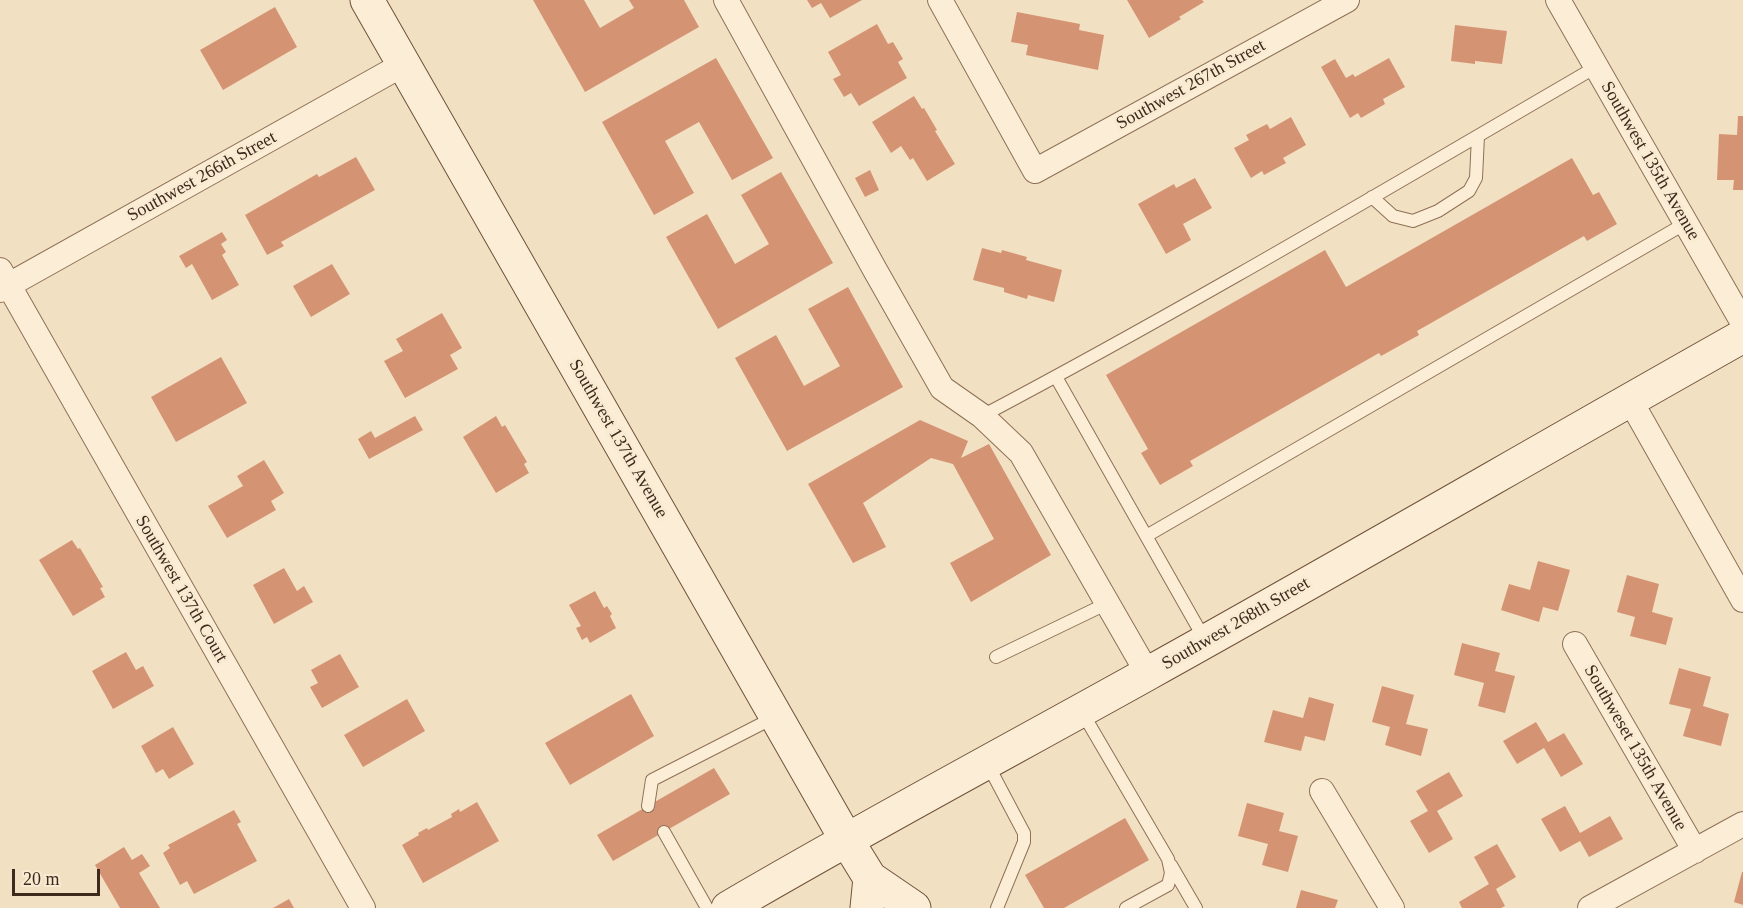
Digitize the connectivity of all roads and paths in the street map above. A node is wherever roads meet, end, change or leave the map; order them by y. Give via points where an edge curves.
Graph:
1 (367, 0) edge
2 (726, 0) edge
3 (940, 0) edge
4 (1347, 0) edge
5 (1558, 0) edge
6 (404, 64) junction
7 (1596, 67) junction
8 (1478, 136) junction
9 (1372, 197) junction
10 (1686, 223) junction
11 (3, 282) edge
12 (1743, 323) edge
13 (1743, 336) edge
14 (1056, 377) junction
15 (1630, 400) junction
16 (982, 416) junction
17 (1148, 536) junction
18 (1743, 600) edge
19 (1108, 603) junction
20 (1206, 641) junction
21 (1575, 644) dead end
22 (996, 657) dead end
23 (1148, 674) junction
24 (1082, 711) junction
25 (776, 716) junction
26 (987, 764) junction
27 (1322, 790) dead end
28 (648, 806) dead end
29 (1743, 824) edge
30 (664, 832) dead end
31 (846, 839) junction
32 (1695, 851) junction
33 (1168, 859) junction
34 (869, 893) edge
35 (363, 908) edge
36 (707, 908) edge
37 (728, 908) edge
38 (914, 908) edge
39 (997, 908) edge
40 (1126, 908) edge
41 (1196, 908) edge
42 (1392, 908) edge
43 (1590, 908) edge

1 - 6 main road, Southwest 137th Avenue
2 - 16 street via 942,388
3 - 4 street, Southwest 267th Street via 1035,171
5 - 7 street, Southwest 135th Avenue
6 - 11 street, Southwest 266th Street
6 - 25 main road, Southwest 137th Avenue
7 - 8 lane
7 - 10 street, Southwest 135th Avenue
8 - 9 lane
8 - 9 lane via 1476,178 1470,191 1438,211 1413,221 1393,216
9 - 14 lane
10 - 12 street, Southwest 135th Avenue
10 - 17 lane
11 - 35 street, Southwest 137th Court
13 - 15 main road, Southwest 268th Street
14 - 16 lane
14 - 17 lane
15 - 18 street
15 - 20 main road, Southwest 268th Street
16 - 19 street via 1021,453
17 - 20 lane
19 - 22 lane
19 - 23 street
20 - 23 main road, Southwest 268th Street
21 - 32 street, Southweset 135th Avenue
23 - 24 main road, Southwest 268th Street
24 - 26 main road, Southwest 268th Street
24 - 33 lane
25 - 28 lane via 652,780
25 - 31 main road, Southwest 137th Avenue
26 - 31 main road, Southwest 268th Street
26 - 39 lane via 1024,833 1024,842
27 - 42 street
29 - 32 street, Southweset 135th Avenue
30 - 36 lane
31 - 34 main road, Southwest 137th Avenue
31 - 37 main road, Southwest 268th Street
32 - 43 street, Southweset 135th Avenue
33 - 40 lane via 1168,885
33 - 41 lane
34 - 38 main road, Southwest 137th Avenue

